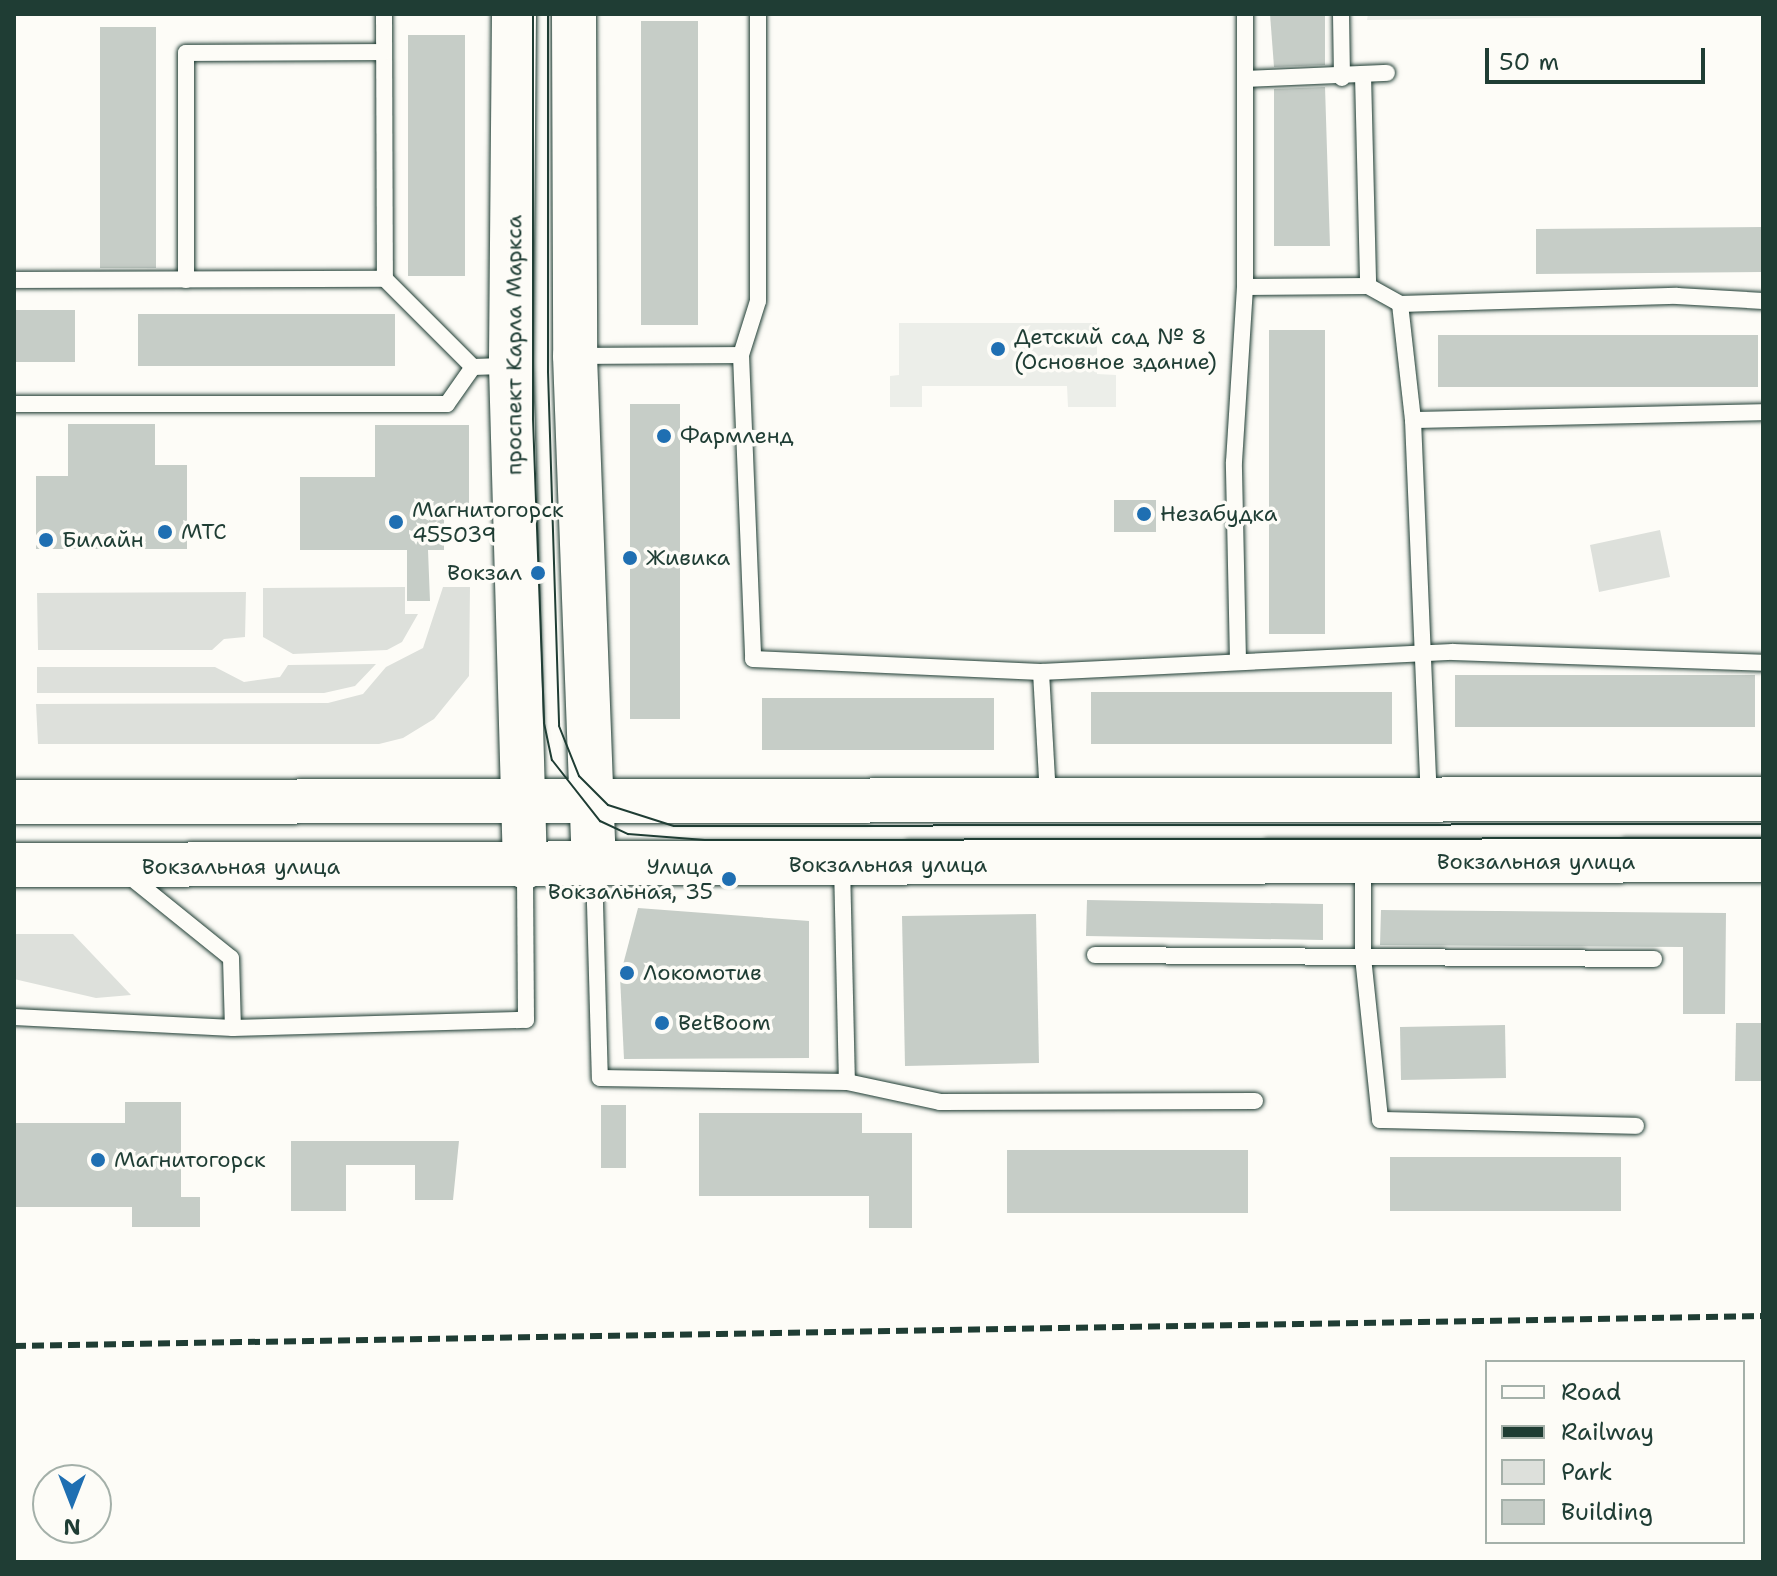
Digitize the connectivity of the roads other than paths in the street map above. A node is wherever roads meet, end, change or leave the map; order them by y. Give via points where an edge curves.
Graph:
1 (384, 14) edge
2 (514, 14) edge
3 (574, 14) edge
4 (758, 14) edge
5 (1245, 14) edge
6 (1341, 14) edge
7 (384, 52) junction
8 (1387, 73) dead end
9 (1363, 75) junction
10 (1342, 78) junction
11 (1247, 79) junction
12 (385, 279) junction
13 (14, 280) edge
14 (186, 280) junction
15 (1368, 286) junction
16 (1245, 287) junction
17 (1763, 301) edge
18 (1400, 304) junction
19 (741, 355) junction
20 (575, 356) junction
21 (492, 366) junction
22 (14, 404) edge
23 (1763, 412) edge
24 (1413, 420) junction
25 (1422, 653) junction
26 (1238, 661) junction
27 (1763, 663) edge
28 (1041, 672) junction
29 (588, 729) junction
30 (525, 799) junction
31 (592, 799) junction
32 (658, 799) junction
33 (1429, 799) junction
34 (1763, 799) edge
35 (1048, 801) junction
36 (14, 802) edge
37 (1763, 860) edge
38 (1363, 862) junction
39 (14, 865) edge
40 (842, 865) junction
41 (118, 866) junction
42 (594, 866) junction
43 (525, 867) junction
44 (1095, 955) dead end
45 (1363, 957) junction
46 (1654, 959) dead end
47 (14, 1017) edge
48 (233, 1028) junction
49 (847, 1082) junction
50 (1255, 1101) dead end
51 (1636, 1126) dead end

1 - 7 lane
2 - 21 main road, проспект Карла Маркса
3 - 20 main road
4 - 19 lane via 758,301
5 - 11 lane
6 - 10 lane
7 - 12 lane
7 - 14 lane via 186,53
8 - 9 lane
9 - 10 lane
9 - 15 lane
10 - 11 lane
11 - 16 lane
12 - 14 lane
12 - 21 lane
13 - 14 lane
15 - 16 lane
15 - 18 lane
16 - 26 lane via 1234,462
17 - 18 lane via 1677,296
18 - 24 lane
19 - 20 lane
19 - 28 lane via 753,659
20 - 29 main road
21 - 22 lane via 447,404
21 - 30 main road, проспект Карла Маркса
23 - 24 lane
24 - 25 lane
25 - 26 lane
25 - 27 lane
25 - 33 lane
26 - 28 lane
28 - 35 lane
29 - 31 main road
29 - 32 main road via 613,773
30 - 31 main road
30 - 36 main road
30 - 43 main road, проспект Карла Маркса
31 - 32 main road
31 - 42 main road
32 - 35 main road
33 - 34 main road
33 - 35 main road
37 - 38 main road, Вокзальная улица
38 - 40 main road, Вокзальная улица
38 - 45 lane
39 - 41 main road, Вокзальная улица
40 - 42 main road, Вокзальная улица
40 - 49 lane
41 - 43 main road, Вокзальная улица
41 - 48 lane via 231,958
42 - 43 main road, Вокзальная улица
42 - 49 lane via 600,1078
43 - 48 lane via 526,1020
44 - 45 lane
45 - 46 lane
45 - 51 lane via 1380,1120
47 - 48 lane
49 - 50 lane via 940,1102

